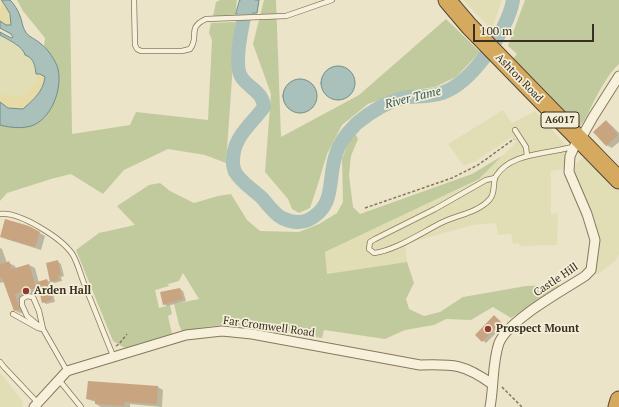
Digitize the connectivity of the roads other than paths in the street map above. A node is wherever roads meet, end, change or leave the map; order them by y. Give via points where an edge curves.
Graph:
1 (134, 0) edge
2 (332, 0) edge
3 (447, 0) edge
4 (619, 76) edge
5 (515, 130) dead end
6 (577, 144) junction
7 (527, 156) junction
8 (495, 178) junction
9 (619, 180) edge
10 (0, 214) edge
11 (13, 314) dead end
12 (43, 329) junction
13 (112, 353) junction
14 (0, 362) edge
15 (66, 371) junction
16 (59, 380) junction
17 (492, 384) junction
18 (619, 400) edge
19 (36, 405) edge
20 (81, 407) edge
21 (490, 407) edge
22 (617, 407) edge

1 - 2 lane via 135,45 141,51 190,49 194,43 196,25 206,19 286,16
3 - 6 highway, Ashton Road / A6017
4 - 6 street
5 - 7 lane via 526,146
6 - 7 lane
6 - 9 highway, Ashton Road / A6017
6 - 17 street, Castle Hill via 570,156 569,172 592,228 594,240 591,270 518,320 502,338
7 - 8 lane via 508,164
8 - 8 lane via 494,193 490,199 475,209 387,250 374,252 369,249 370,242 375,239 486,180
10 - 13 lane via 29,221 46,230 72,255
11 - 12 lane
12 - 12 lane via 33,297 27,296 22,299 22,306 27,316
12 - 15 lane
13 - 15 street, Far Cromwell Road
13 - 17 street, Far Cromwell Road via 186,335 222,331 252,334 420,365 448,364 464,367 478,373
14 - 19 lane
15 - 16 street
16 - 19 street
16 - 20 lane
17 - 21 street, Castle Hill
18 - 22 highway

